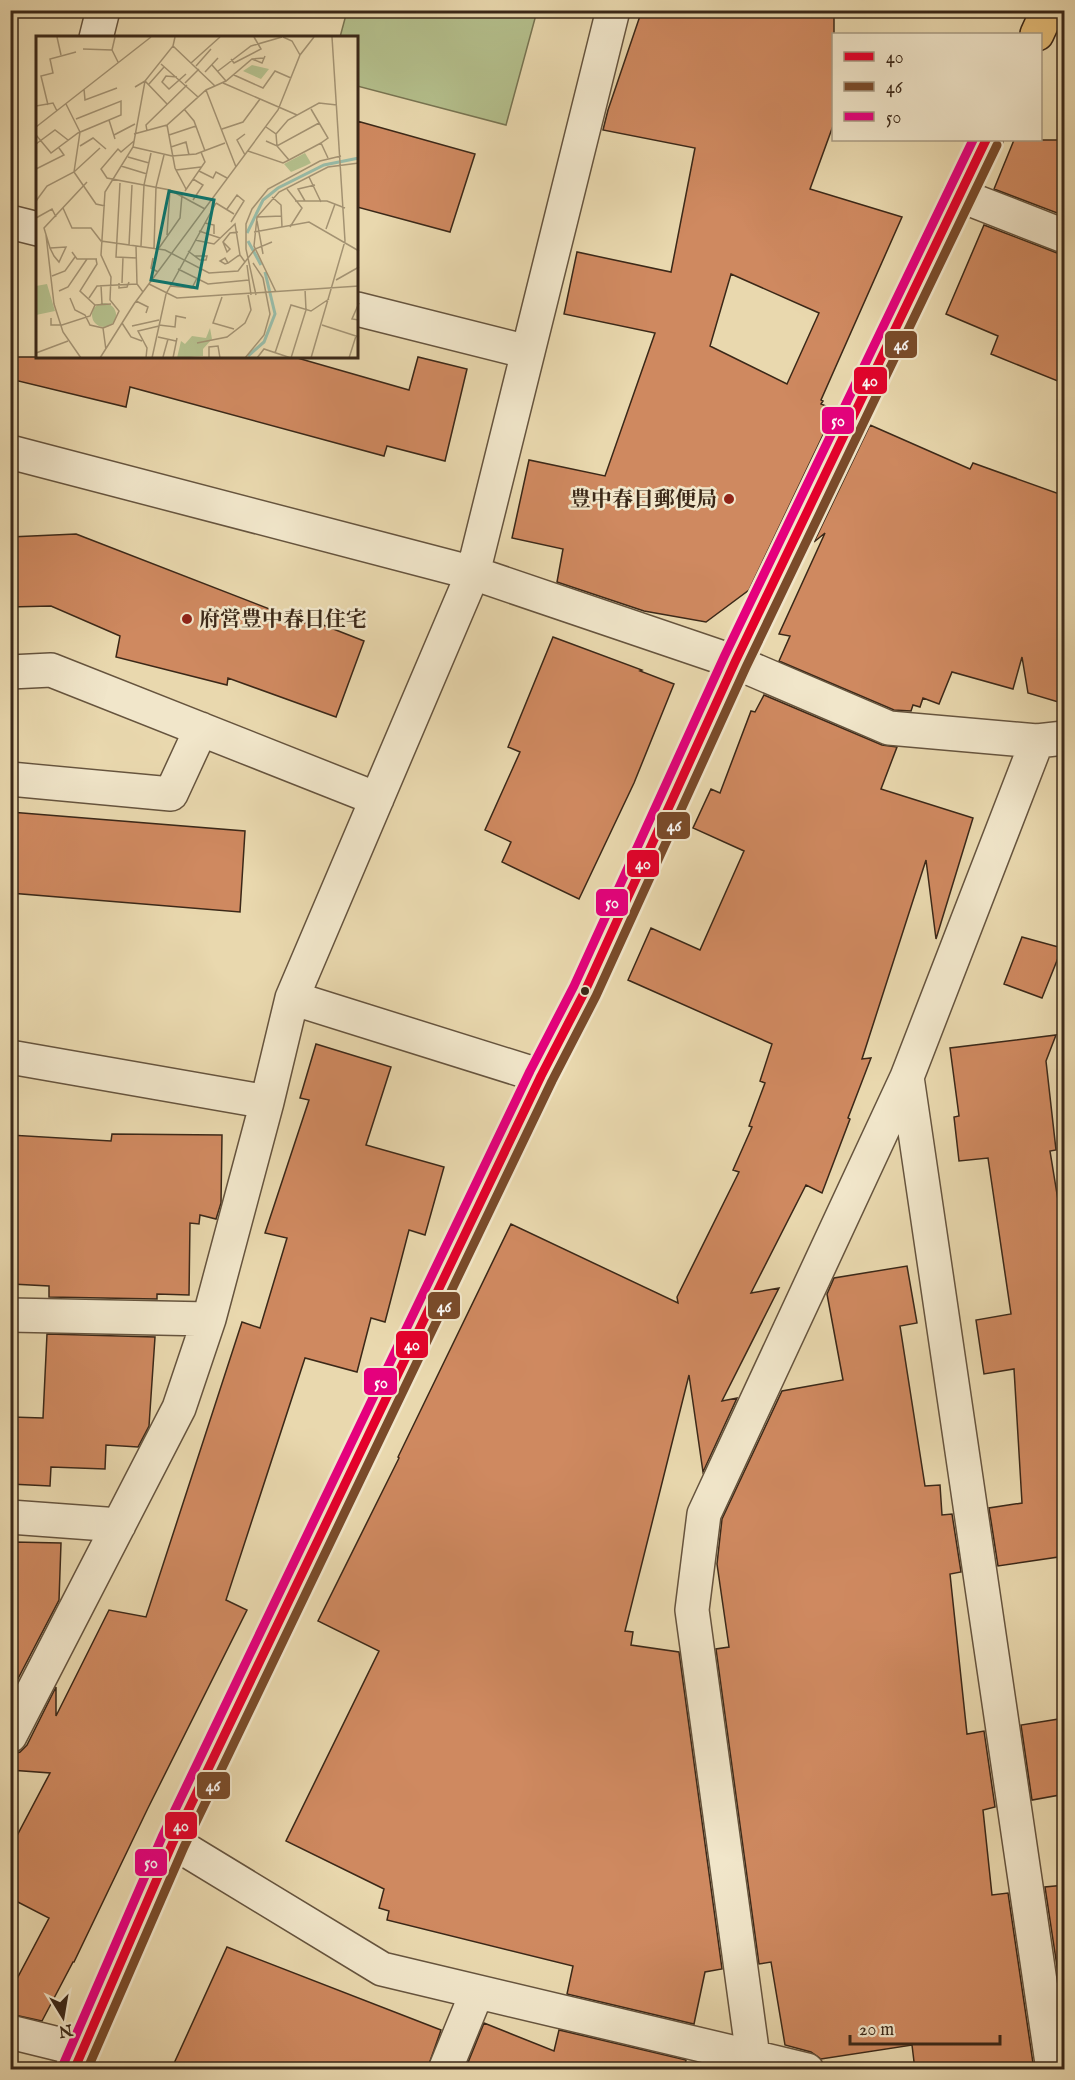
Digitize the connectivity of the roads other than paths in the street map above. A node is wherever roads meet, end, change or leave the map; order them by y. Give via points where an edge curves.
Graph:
1 (103, 10) edge
2 (613, 10) edge
3 (1048, 10) edge
4 (1037, 33) edge
5 (96, 36) edge
6 (986, 141) edge
7 (959, 195) junction
8 (10, 222) edge
9 (36, 228) edge
10 (1065, 236) edge
11 (358, 309) edge
12 (528, 352) junction
13 (10, 452) edge
14 (473, 573) junction
15 (735, 662) junction
16 (10, 672) edge
17 (201, 729) junction
18 (1051, 740) edge
19 (10, 779) edge
20 (377, 799) junction
21 (292, 998) junction
22 (10, 1057) edge
23 (541, 1076) junction
24 (907, 1077) junction
25 (267, 1102) junction
26 (10, 1315) edge
27 (209, 1319) junction
28 (10, 1517) edge
29 (119, 1525) junction
30 (10, 1736) edge
31 (173, 1842) junction
32 (477, 1992) junction
33 (10, 2032) edge
34 (79, 2060) edge
35 (736, 2060) edge
36 (445, 2070) edge
37 (807, 2070) edge
38 (1053, 2070) edge

1 - 5 street
2 - 12 street
3 - 4 main road
6 - 7 main road
7 - 10 street
7 - 15 main road
8 - 9 street
11 - 12 street
12 - 14 street
13 - 14 street
14 - 15 street
14 - 20 street
15 - 18 street via 889,728
15 - 23 main road via 585,991
16 - 17 street via 51,670
17 - 19 street via 171,794
17 - 20 street
18 - 24 street
20 - 21 street
21 - 23 street
21 - 25 street
22 - 25 street
23 - 31 main road
24 - 35 street via 704,1514 692,1610
24 - 38 street
25 - 27 street
26 - 27 street
27 - 29 street via 179,1408
28 - 29 street
29 - 30 street
31 - 32 street via 382,1969
31 - 34 main road
32 - 35 street
32 - 36 street
33 - 34 street
35 - 37 street

